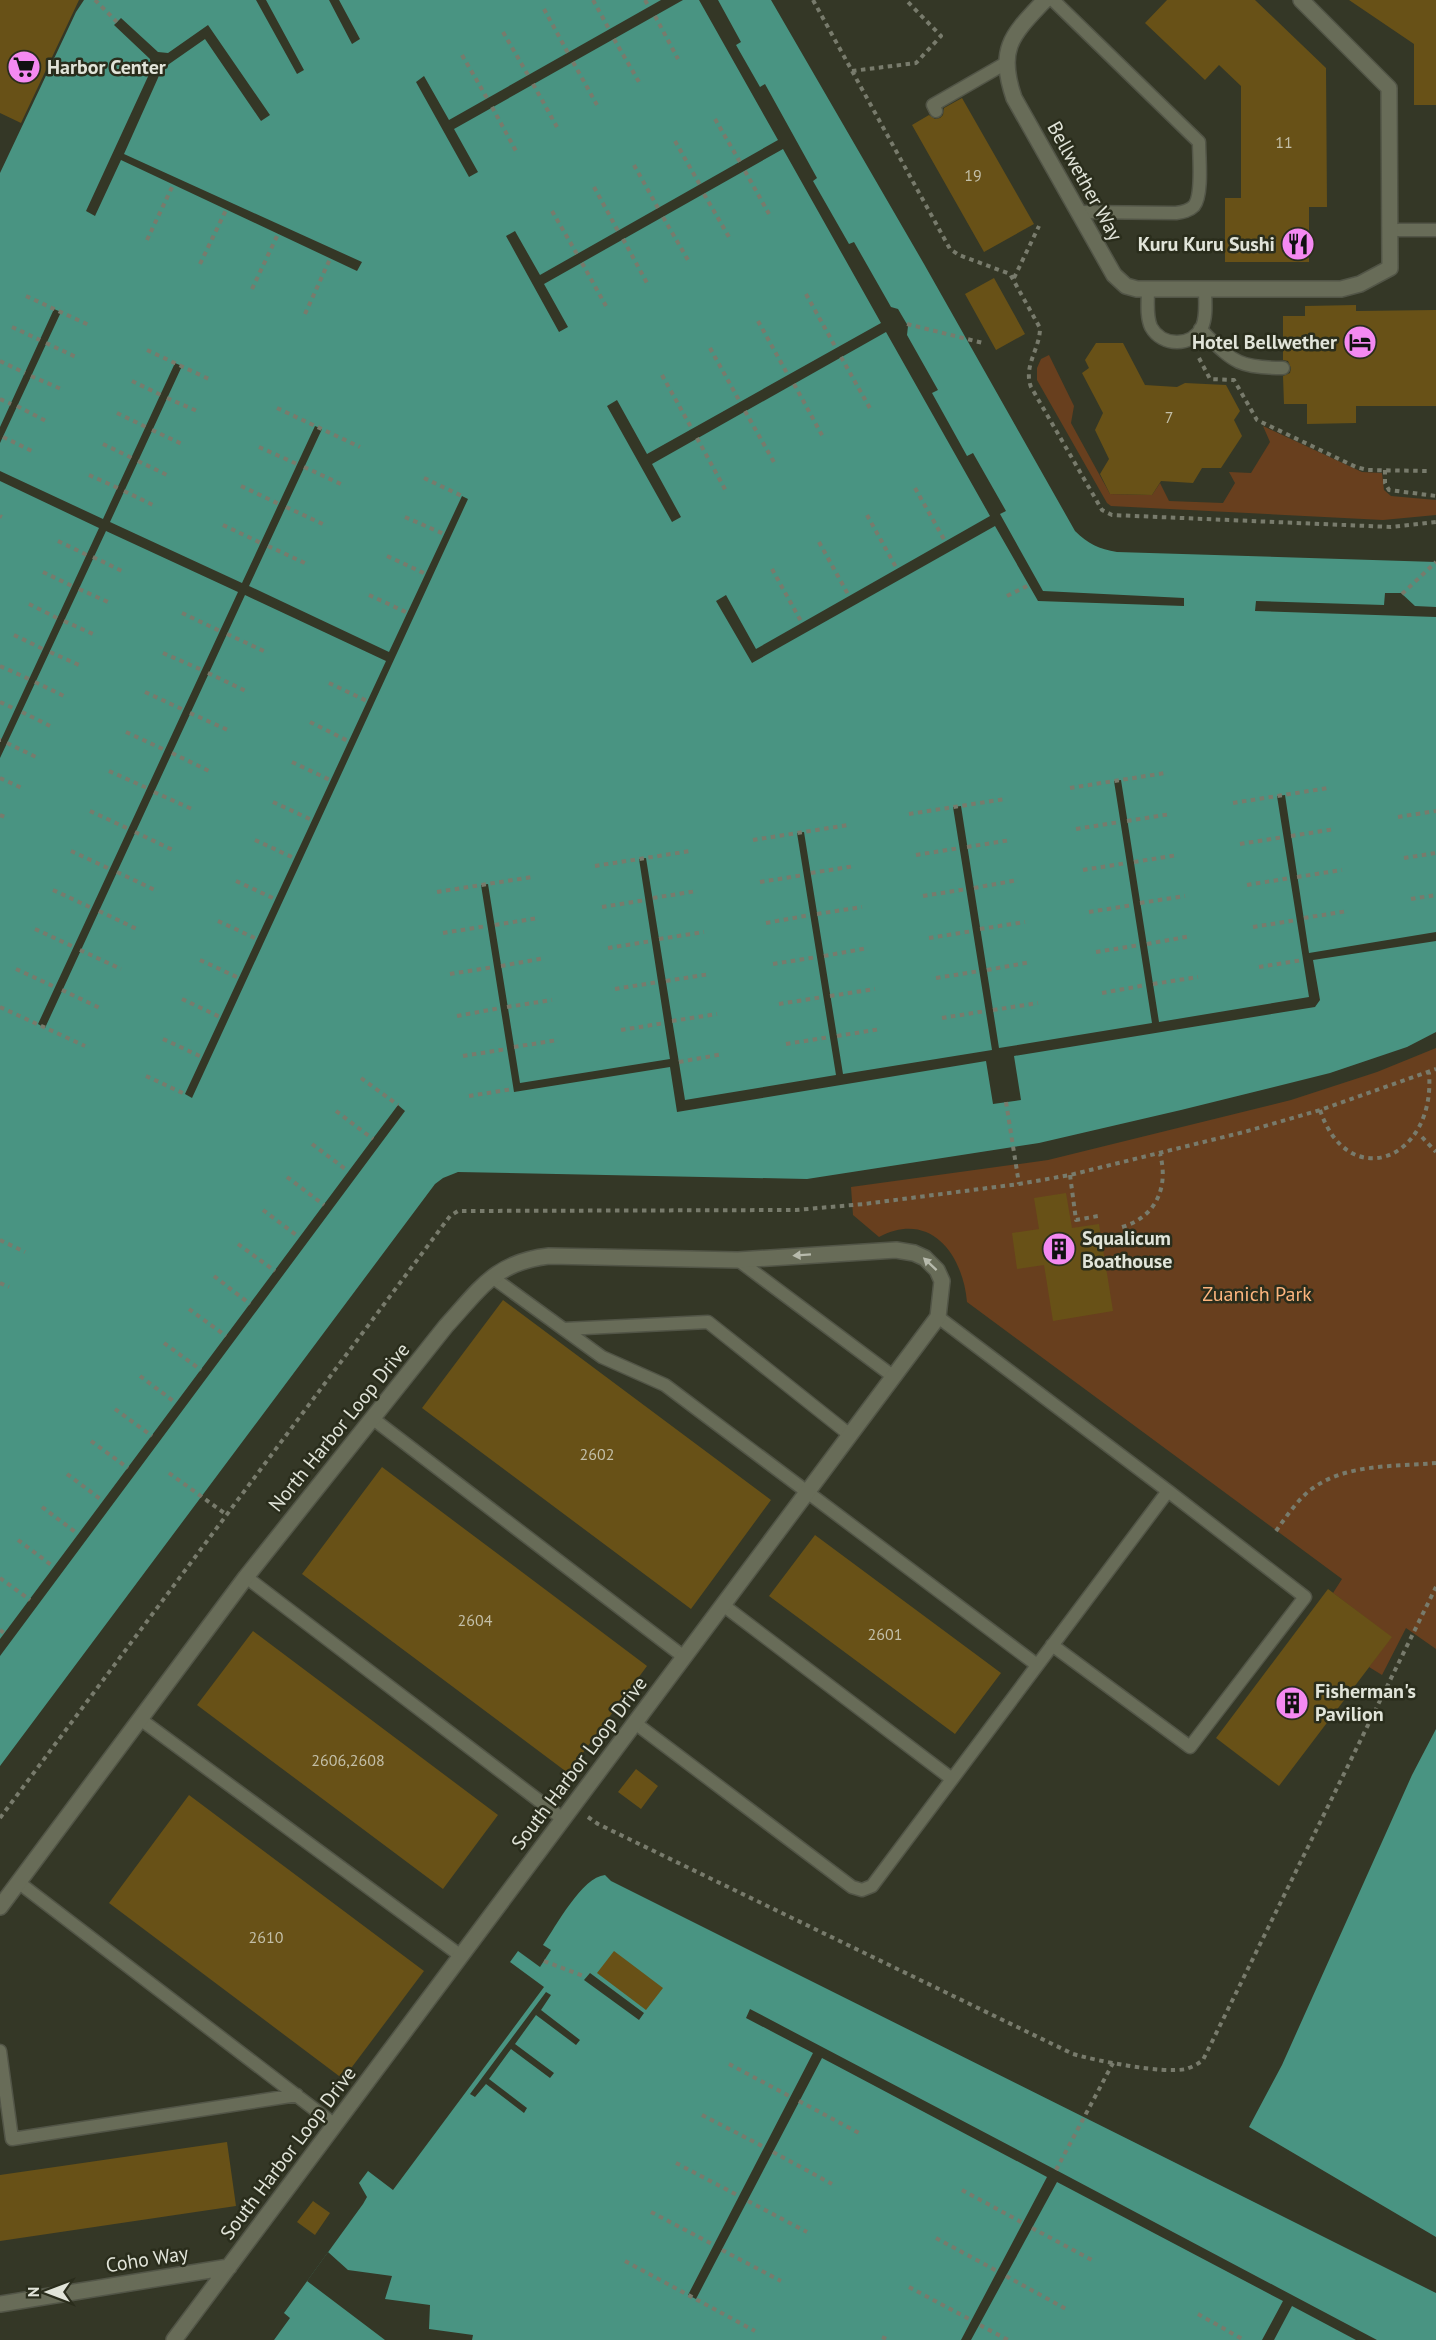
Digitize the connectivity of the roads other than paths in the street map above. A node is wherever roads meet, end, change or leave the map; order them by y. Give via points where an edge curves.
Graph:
1 (1045, 0) edge
2 (1053, 0) edge
3 (1301, 0) edge
4 (1006, 63) junction
5 (936, 111) dead end
6 (1079, 212) junction
7 (1390, 230) junction
8 (1436, 230) edge
9 (1148, 289) junction
10 (1205, 289) junction
11 (1200, 329) junction
12 (1283, 368) dead end
13 (860, 1251) joint
14 (738, 1260) junction
15 (492, 1277) junction
16 (938, 1317) junction
17 (564, 1329) junction
18 (894, 1377) junction
19 (372, 1418) junction
20 (850, 1435) junction
21 (1168, 1491) junction
22 (807, 1493) junction
23 (246, 1577) junction
24 (723, 1605) junction
25 (1052, 1645) junction
26 (684, 1657) junction
27 (1037, 1665) junction
28 (140, 1719) junction
29 (635, 1723) junction
30 (952, 1779) junction
31 (563, 1819) junction
32 (18, 1882) junction
33 (0, 1906) edge
34 (461, 1956) junction
35 (0, 2051) edge
36 (297, 2095) junction
37 (335, 2125) junction
38 (229, 2267) junction
39 (0, 2304) edge
40 (174, 2340) edge

1 - 4 street, Bellwether Way via 1017,31
2 - 6 lane via 1198,142 1198,196 1189,210
3 - 7 street, Bellwether Way via 1389,88
4 - 5 lane via 933,105
4 - 6 street, Bellwether Way via 1014,98
6 - 9 street, Bellwether Way via 1117,279 1126,286
7 - 8 lane
7 - 10 street, Bellwether Way via 1390,268 1350,287
9 - 10 street, Bellwether Way
9 - 11 lane via 1148,317 1156,334 1173,343 1182,342
10 - 11 lane via 1205,316
11 - 12 lane via 1241,363
13 -> 14 street, North Harbor Loop Drive
16 -> 13 street, South Harbor Loop Drive via 942,1281 932,1263 905,1251
14 - 15 street, North Harbor Loop Drive via 549,1256 519,1261
14 - 18 lane
15 - 17 lane
15 - 19 street, North Harbor Loop Drive via 446,1326
16 - 18 street, South Harbor Loop Drive
16 - 21 lane
17 - 20 lane via 708,1322
17 - 22 lane via 602,1358 665,1385
18 - 20 street, South Harbor Loop Drive
19 - 23 street, North Harbor Loop Drive
19 - 26 lane
20 - 22 street, South Harbor Loop Drive
21 - 25 lane
21 - 25 lane via 1305,1597 1190,1747
22 - 24 street, South Harbor Loop Drive
22 - 27 lane
23 - 28 street, North Harbor Loop Drive
23 - 31 lane
24 - 26 street, South Harbor Loop Drive
24 - 30 lane
25 - 27 lane
26 - 29 street, South Harbor Loop Drive
27 - 30 lane
28 - 32 street, North Harbor Loop Drive
28 - 34 lane
29 - 30 lane via 852,1887 862,1890 872,1886
29 - 31 street, South Harbor Loop Drive
31 - 34 street, South Harbor Loop Drive
32 - 33 street, North Harbor Loop Drive
32 - 36 lane
34 - 37 street, South Harbor Loop Drive
35 - 36 lane via 12,2139
36 - 37 lane
37 - 38 street, South Harbor Loop Drive
38 - 39 street, Coho Way
38 - 40 street, South Harbor Loop Drive

